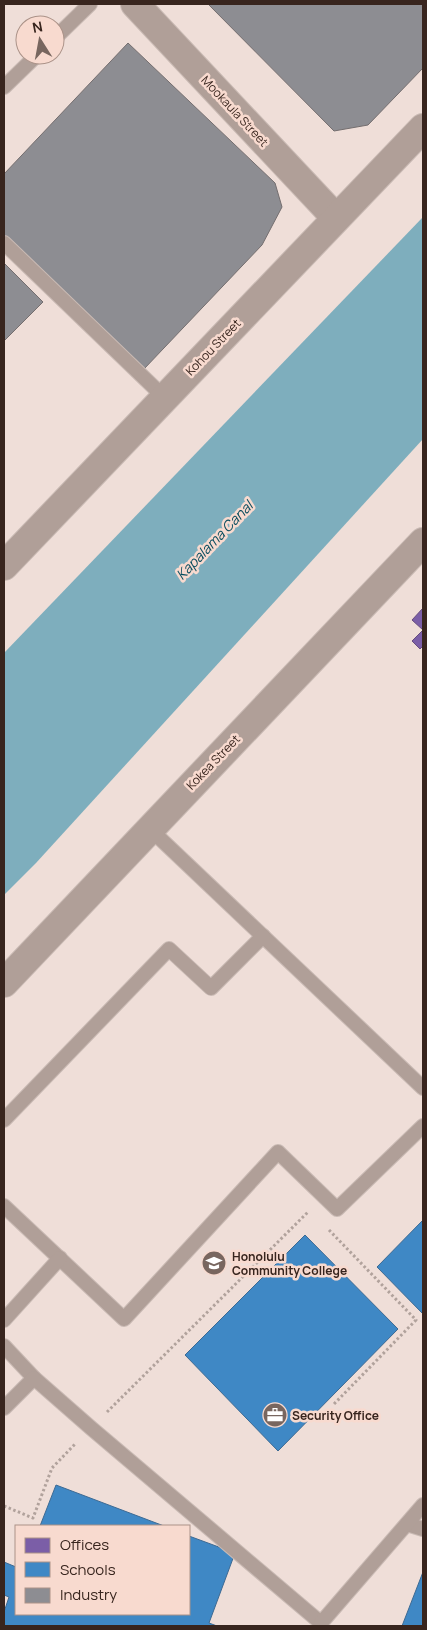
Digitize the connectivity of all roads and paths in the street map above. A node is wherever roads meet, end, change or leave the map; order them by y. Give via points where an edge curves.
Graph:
1 (90, 4) edge
2 (135, 4) edge
3 (65, 28) edge
4 (27, 65) edge
5 (4, 87) edge
6 (423, 128) edge
7 (336, 218) junction
8 (4, 243) edge
9 (165, 398) junction
10 (423, 542) edge
11 (4, 566) edge
12 (150, 829) junction
13 (263, 936) junction
14 (4, 983) edge
15 (423, 1088) edge
16 (4, 1120) edge
17 (423, 1126) edge
18 (4, 1206) edge
19 (316, 1217) dead end
20 (323, 1224) dead end
21 (60, 1258) junction
22 (4, 1320) edge
23 (4, 1346) edge
24 (34, 1378) junction
25 (334, 1404) dead end
26 (4, 1408) edge
27 (91, 1428) junction
28 (423, 1505) edge
29 (4, 1506) edge
30 (407, 1524) junction
31 (423, 1530) edge
32 (320, 1625) edge

1 - 3 lane
2 - 7 street, Mookaula Street
4 - 5 lane
6 - 7 street, Kohou Street
7 - 9 street, Kohou Street
8 - 9 lane
9 - 11 street, Kohou Street
10 - 12 street, Kokea Street
12 - 13 lane
12 - 14 street, Kokea Street
13 - 15 lane
13 - 16 lane via 211,988 169,949
17 - 21 lane via 336,1209 278,1152 124,1319
18 - 21 lane
19 - 27 path via 309,1210
20 - 25 path via 416,1320
21 - 22 lane
23 - 24 lane
24 - 26 lane
24 - 27 lane
27 - 29 path via 52,1468 33,1518
27 - 32 lane
28 - 30 lane
30 - 31 lane
30 - 32 lane

